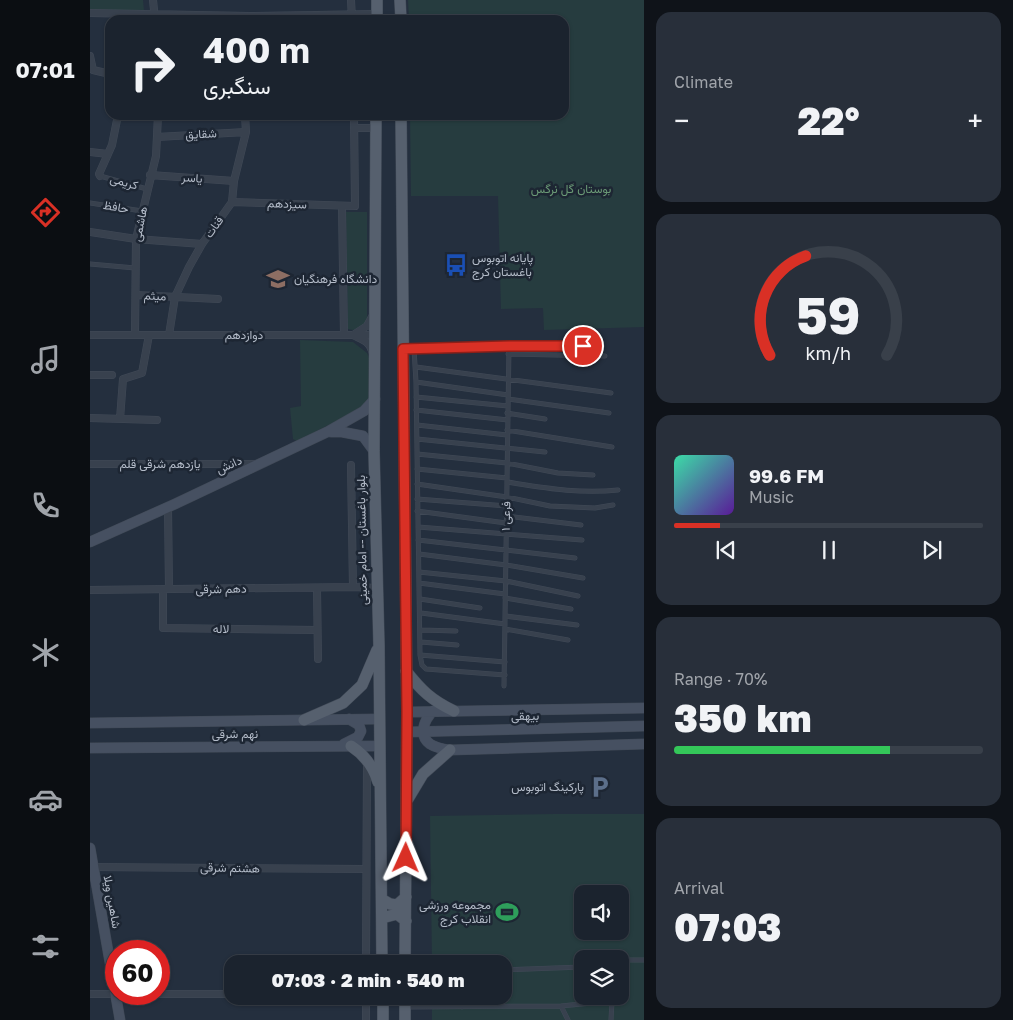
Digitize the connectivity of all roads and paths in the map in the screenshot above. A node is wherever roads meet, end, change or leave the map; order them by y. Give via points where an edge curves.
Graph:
1 (153, 0) edge
2 (351, 0) edge
3 (377, 0) edge
4 (400, 0) edge
5 (90, 13) edge
6 (122, 15) edge
7 (155, 15) edge
8 (351, 15) edge
9 (377, 15) edge
10 (400, 15) edge
11 (90, 56) edge
12 (91, 73) edge
13 (105, 74) edge
14 (117, 120) edge
15 (158, 120) edge
16 (245, 120) edge
17 (354, 120) edge
18 (376, 120) edge
19 (401, 120) edge
20 (354, 128) junction
21 (376, 128) junction
22 (246, 132) junction
23 (157, 136) junction
24 (90, 152) edge
25 (108, 154) junction
26 (150, 175) junction
27 (100, 176) joint
28 (234, 181) junction
29 (147, 189) junction
30 (232, 202) junction
31 (90, 203) edge
32 (342, 206) junction
33 (142, 211) junction
34 (90, 232) edge
35 (136, 239) junction
36 (202, 244) junction
37 (90, 264) edge
38 (136, 268) junction
39 (136, 295) junction
40 (175, 297) junction
41 (218, 299) dead end
42 (376, 305) junction
43 (90, 335) edge
44 (135, 335) junction
45 (149, 335) junction
46 (168, 335) junction
47 (344, 335) junction
48 (352, 335) junction
49 (376, 335) junction
50 (509, 346) junction
51 (602, 346) dead end
52 (408, 349) junction
53 (508, 354) junction
54 (604, 356) dead end
55 (375, 362) junction
56 (416, 368) junction
57 (90, 375) edge
58 (112, 375) dead end
59 (508, 379) junction
60 (416, 382) junction
61 (611, 393) dead end
62 (416, 397) junction
63 (508, 397) junction
64 (375, 399) junction
65 (508, 406) junction
66 (416, 410) junction
67 (507, 413) junction
68 (609, 413) dead end
69 (90, 418) edge
70 (120, 419) junction
71 (545, 419) dead end
72 (157, 420) dead end
73 (508, 420) junction
74 (417, 425) junction
75 (327, 432) junction
76 (507, 433) junction
77 (417, 439) junction
78 (507, 447) junction
79 (612, 447) dead end
80 (374, 451) junction
81 (545, 452) dead end
82 (417, 454) junction
83 (507, 463) junction
84 (90, 464) edge
85 (260, 464) junction
86 (351, 465) dead end
87 (417, 468) junction
88 (593, 475) dead end
89 (507, 480) junction
90 (417, 484) junction
91 (618, 490) dead end
92 (507, 497) junction
93 (417, 499) junction
94 (613, 505) dead end
95 (506, 506) junction
96 (168, 507) junction
97 (417, 511) junction
98 (506, 516) junction
99 (506, 524) junction
100 (581, 525) dead end
101 (418, 527) junction
102 (506, 534) junction
103 (418, 540) junction
104 (582, 540) dead end
105 (90, 542) edge
106 (506, 550) junction
107 (419, 554) junction
108 (575, 558) dead end
109 (506, 566) junction
110 (418, 572) junction
111 (583, 578) dead end
112 (506, 581) junction
113 (419, 583) junction
114 (353, 587) junction
115 (317, 588) junction
116 (376, 588) junction
117 (166, 589) junction
118 (90, 590) edge
119 (506, 596) junction
120 (578, 596) dead end
121 (420, 599) junction
122 (480, 608) dead end
123 (571, 609) dead end
124 (421, 613) junction
125 (505, 616) junction
126 (577, 625) dead end
127 (505, 627) junction
128 (317, 630) junction
129 (421, 630) junction
130 (456, 631) dead end
131 (568, 640) dead end
132 (421, 642) junction
133 (457, 645) dead end
134 (379, 646) junction
135 (420, 655) junction
136 (318, 659) dead end
137 (505, 662) junction
138 (406, 671) junction
139 (504, 675) junction
140 (504, 686) dead end
141 (644, 708) edge
142 (454, 711) junction
143 (407, 712) junction
144 (433, 712) junction
145 (348, 719) junction
146 (379, 719) junction
147 (304, 720) junction
148 (90, 723) edge
149 (644, 726) edge
150 (423, 730) junction
151 (407, 732) junction
152 (644, 744) edge
153 (346, 746) junction
154 (380, 746) junction
155 (90, 748) edge
156 (450, 750) junction
157 (367, 760) junction
158 (380, 791) junction
159 (407, 800) junction
160 (90, 848) edge
161 (92, 867) edge
162 (366, 869) junction
163 (406, 897) junction
164 (382, 900) junction
165 (382, 918) junction
166 (406, 921) junction
167 (106, 940) edge
168 (366, 955) edge
169 (382, 955) edge
170 (405, 955) edge
171 (629, 960) edge
172 (644, 960) edge
173 (574, 967) edge
174 (512, 970) edge
175 (90, 994) edge
176 (105, 994) edge
177 (170, 994) edge
178 (224, 994) edge
179 (574, 1004) edge
180 (118, 1005) edge
181 (366, 1005) edge
182 (382, 1005) edge
183 (405, 1005) edge
184 (439, 1005) edge
185 (612, 1005) edge
186 (561, 1006) junction
187 (462, 1007) joint
188 (120, 1020) edge
189 (366, 1020) edge
190 (382, 1020) edge
191 (405, 1020) edge
192 (568, 1020) edge
193 (611, 1020) edge

1 - 7 street
2 - 8 street
3 - 9 main road
4 - 10 main road
5 - 6 street
11 - 12 street
12 - 13 street
14 - 25 street
15 - 23 street, هاشمی
16 - 22 street
17 - 20 street
18 - 21 main road, بلوار باغستان -- امام خمینی
19 - 52 main road
20 - 21 street
20 - 32 street, سیزدهم via 355,206
21 - 42 main road, بلوار باغستان -- امام خمینی
22 - 23 street, شقایق
22 - 28 street
23 - 26 street, هاشمی via 156,156
24 - 25 street
25 - 27 street
26 - 28 street, یاسر
26 - 29 street, هاشمی
27 - 29 lane, کریمی
28 - 30 street
29 - 33 street, هاشمی
30 - 32 street, سیزدهم
30 - 36 street, قنات
31 - 33 lane, حافظ
32 - 47 street
33 - 35 street, هاشمی
34 - 35 street
35 - 36 street
35 - 38 street, هاشمی
36 - 40 street, قنات
37 - 38 lane
38 - 39 street, هاشمی
39 - 40 street, میثم
39 - 44 street, هاشمی
40 - 41 street, میثم
40 - 46 street, قنات
42 - 48 street via 367,326
42 - 49 main road, بلوار باغستان -- امام خمینی
43 - 44 street, دوازدهم
44 - 45 street, دوازدهم
45 - 46 street, دوازدهم
45 - 70 street via 142,373 123,379
46 - 47 street, دوازدهم
47 - 48 street, دوازدهم
48 - 49 street, دوازدهم
48 - 55 street via 371,346
49 - 55 main road, بلوار باغستان -- امام خمینی
50 - 51 lane
50 - 52 lane
50 - 53 lane, ۱ فرعی
52 - 56 lane
52 - 138 main road
53 - 54 lane
53 - 59 lane, ۱ فرعی
55 - 64 main road, بلوار باغستان -- امام خمینی
56 - 59 lane
56 - 60 lane
57 - 58 street
59 - 61 lane
59 - 63 lane, ۱ فرعی
60 - 62 lane
60 - 63 lane
62 - 65 lane
62 - 66 lane
63 - 65 lane, ۱ فرعی
63 - 68 lane
64 - 75 street via 364,411
64 - 80 main road, بلوار باغستان -- امام خمینی
65 - 67 lane, ۱ فرعی
66 - 73 lane
66 - 74 lane
67 - 71 lane
67 - 73 lane, ۱ فرعی
69 - 70 street
70 - 72 street
73 - 76 lane, ۱ فرعی
74 - 76 lane
74 - 77 lane
75 - 80 street, دانش via 363,436
75 - 85 street, دانش
76 - 78 lane, ۱ فرعی
76 - 79 lane
77 - 78 lane
77 - 82 lane
78 - 81 lane
78 - 83 lane, ۱ فرعی
80 - 116 main road, بلوار باغستان -- امام خمینی
82 - 83 lane
82 - 87 lane
83 - 88 lane via 558,473
83 - 89 lane, ۱ فرعی
84 - 85 street, یازدهم شرقی قلم
85 - 96 street, دانش
86 - 114 street
87 - 89 lane
87 - 90 lane
89 - 91 lane via 578,492
89 - 92 lane, ۱ فرعی
90 - 92 lane
90 - 93 lane
92 - 94 lane via 568,508
92 - 95 lane, ۱ فرعی
93 - 95 lane
93 - 97 lane
95 - 98 lane, ۱ فرعی
96 - 105 street, دانش
96 - 117 street
97 - 99 lane
97 - 101 lane
98 - 99 lane, ۱ فرعی
98 - 100 lane
99 - 102 lane, ۱ فرعی
101 - 102 lane
101 - 103 lane
102 - 104 lane
102 - 106 lane, ۱ فرعی
103 - 106 lane
103 - 107 lane
106 - 108 lane
106 - 109 lane, ۱ فرعی
107 - 109 lane
107 - 110 lane
109 - 111 lane
109 - 112 lane, ۱ فرعی
110 - 112 lane
110 - 113 lane
112 - 119 lane, ۱ فرعی
112 - 120 lane
113 - 119 lane
113 - 121 lane
114 - 115 street, دهم شرقی
114 - 116 street, دهم شرقی
115 - 117 street, دهم شرقی
115 - 128 street
116 - 134 main road, بلوار باغستان -- امام خمینی
117 - 118 street, دهم شرقی
117 - 128 street, لاله via 163,628
119 - 123 lane
119 - 125 lane, ۱ فرعی
121 - 122 lane
121 - 124 lane
124 - 127 lane
124 - 129 lane
125 - 126 lane
125 - 127 lane, ۱ فرعی
127 - 131 lane
127 - 137 lane, ۱ فرعی
128 - 136 street
129 - 130 lane
129 - 132 lane
132 - 133 lane
132 - 135 lane
134 - 146 main road, بلوار باغستان -- امام خمینی
134 - 147 main road via 362,685 343,703
135 - 137 lane
135 - 139 lane via 426,669
137 - 139 lane, ۱ فرعی
138 - 142 main road via 429,697
138 - 143 main road
139 - 140 lane, ۱ فرعی
141 - 142 street, بیهقی
142 - 144 street, بیهقی
143 - 144 street, بیهقی
143 - 151 main road
144 - 150 street via 425,721
145 - 146 street, نهم شرقی
145 - 147 street, نهم شرقی
145 - 153 street via 359,725 361,731
146 - 154 main road, بلوار باغستان -- امام خمینی
147 - 148 street, نهم شرقی
149 - 150 street, بیهقی
150 - 151 street, بیهقی
150 - 156 street via 430,744
151 - 159 main road
152 - 156 street
153 - 154 street, نهم شرقی
153 - 155 street, نهم شرقی
153 - 157 main road via 358,750
154 - 158 main road, بلوار باغستان -- امام خمینی
156 - 159 main road via 423,774
157 - 158 main road
157 - 162 street
158 - 164 main road, بلوار باغستان -- امام خمینی
159 - 163 main road
160 - 161 street, شاهین ویلا
161 - 162 street, هشتم شرقی
161 - 167 street, شاهین ویلا
162 - 168 street
163 - 164 main road via 397,905
163 - 166 main road
164 - 165 main road, بلوار باغستان -- امام خمینی
165 - 166 main road via 397,914
165 - 169 main road, بلوار باغستان -- امام خمینی
166 - 170 main road
171 - 172 lane
173 - 174 lane
175 - 176 street
177 - 178 street
179 - 186 lane
180 - 188 street, شاهین ویلا
181 - 189 street
182 - 190 main road
183 - 191 main road
184 - 187 lane
185 - 193 lane
186 - 187 lane
186 - 192 lane

